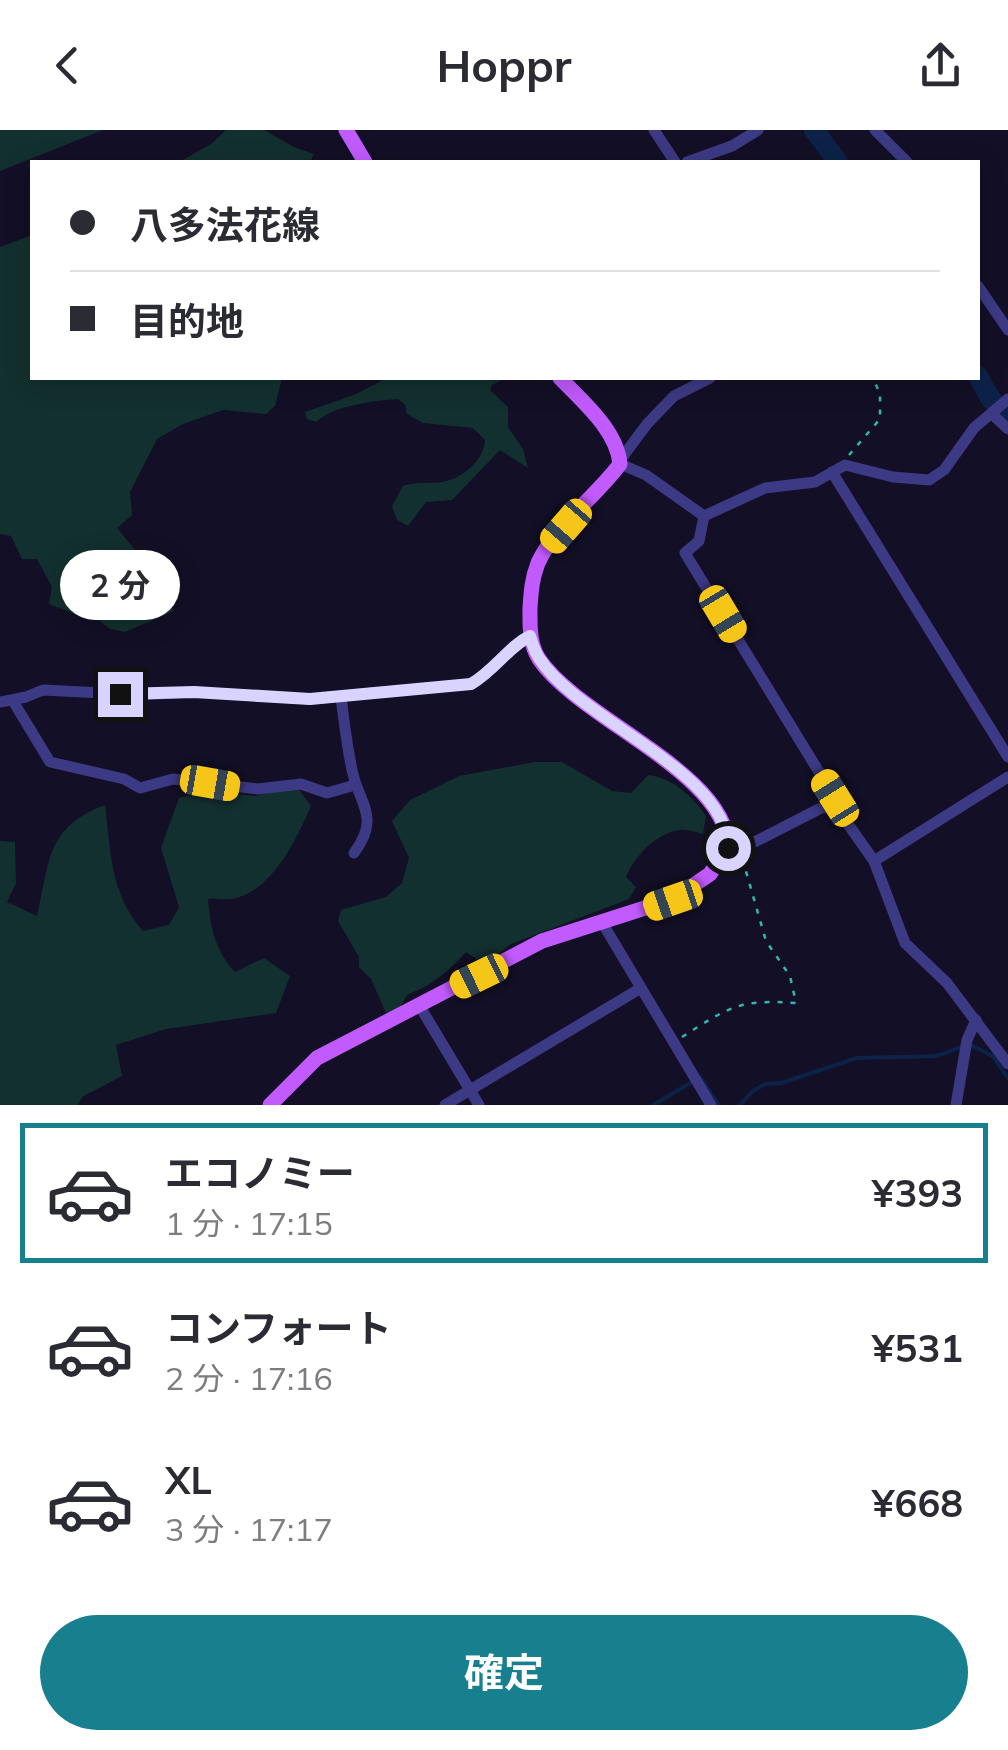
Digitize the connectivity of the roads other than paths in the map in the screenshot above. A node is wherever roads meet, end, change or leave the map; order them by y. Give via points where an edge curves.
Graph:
1 (346, 130) edge
2 (654, 130) edge
3 (758, 130) edge
4 (875, 130) edge
5 (365, 160) edge
6 (674, 160) edge
7 (694, 160) edge
8 (906, 160) edge
9 (980, 289) edge
10 (1008, 330) edge
11 (562, 380) edge
12 (680, 380) edge
13 (706, 380) edge
14 (686, 389) junction
15 (999, 407) edge
16 (1008, 429) edge
17 (620, 461) junction
18 (832, 472) junction
19 (704, 516) junction
20 (530, 636) junction
21 (341, 697) junction
22 (7, 702) edge
23 (1008, 757) edge
24 (1008, 777) edge
25 (355, 785) junction
26 (836, 807) junction
27 (733, 849) junction
28 (354, 853) dead end
29 (874, 861) junction
30 (602, 924) junction
31 (641, 988) junction
32 (420, 1005) junction
33 (976, 1020) junction
34 (1008, 1064) edge
35 (470, 1090) junction
36 (270, 1105) edge
37 (445, 1105) edge
38 (479, 1105) edge
39 (711, 1105) edge
40 (956, 1105) edge

1 - 5 main road
2 - 6 street
3 - 7 street
4 - 8 street
9 - 10 street
11 - 17 main road via 596,416
12 - 14 street
13 - 14 street
14 - 17 street via 646,424
15 - 16 street
15 - 18 street via 929,480 845,465
17 - 19 street
17 - 20 main road via 547,547 532,578
18 - 19 street via 805,484 765,488
18 - 23 street
19 - 26 street via 699,541 685,552
20 - 21 street via 471,684
20 - 27 main road via 538,658 568,688 698,787 723,820
21 - 22 street via 43,690
21 - 25 street
22 - 25 street via 50,762 140,788 173,778 258,790 302,784 327,794
24 - 29 street
25 - 28 street via 367,811
26 - 27 street
26 - 29 street
27 - 30 main road via 673,900
29 - 33 street via 904,943
30 - 31 street
30 - 32 main road via 542,941
31 - 35 street
31 - 39 street
32 - 35 street
32 - 36 main road via 316,1058
33 - 34 street
33 - 40 street
35 - 37 street
35 - 38 street

